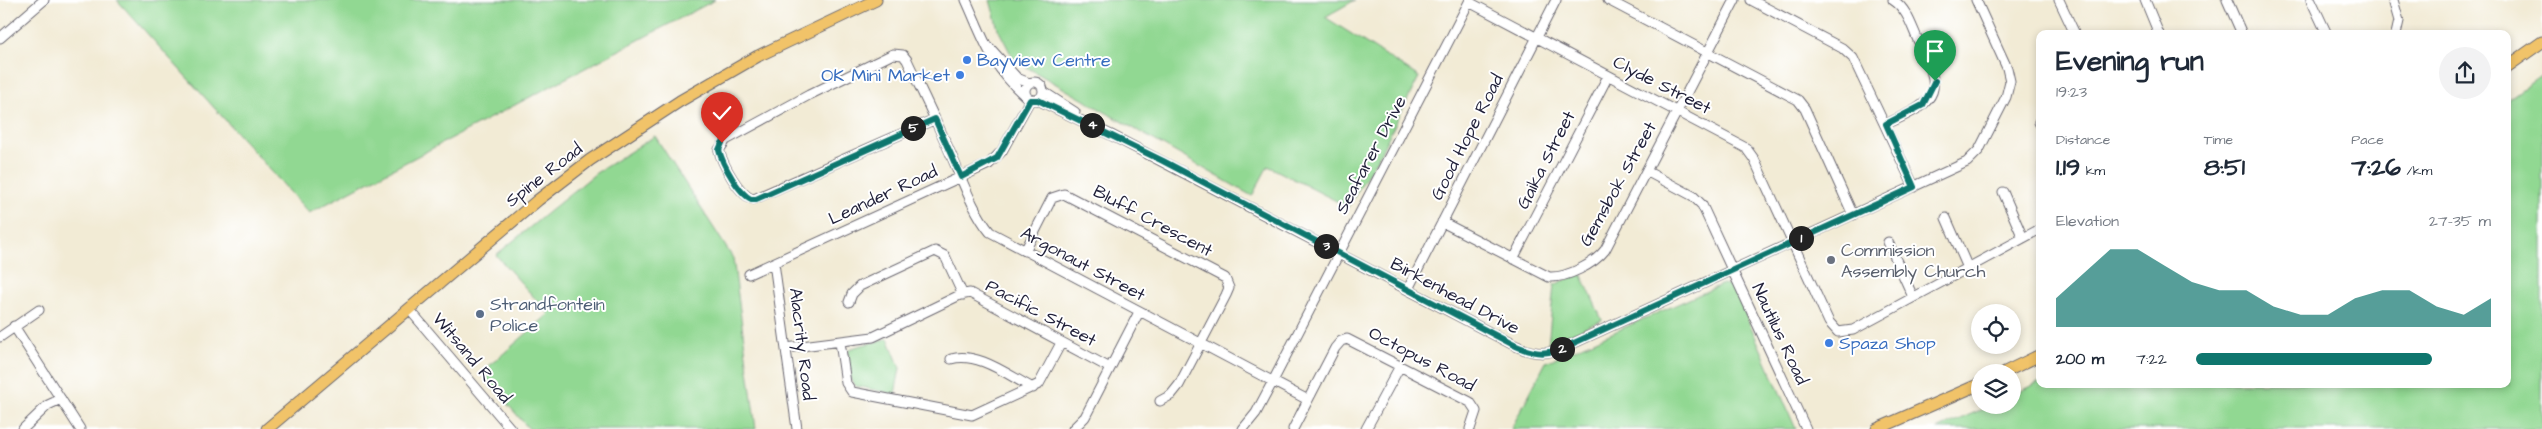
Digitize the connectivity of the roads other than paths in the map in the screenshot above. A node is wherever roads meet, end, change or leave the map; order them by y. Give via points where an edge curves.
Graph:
1 (44, 0) edge
2 (876, 0) edge
3 (966, 0) edge
4 (1556, 0) edge
5 (1608, 0) edge
6 (1735, 0) edge
7 (1751, 0) edge
8 (1892, 0) edge
9 (1976, 0) edge
10 (2059, 0) edge
11 (2145, 0) edge
12 (2227, 0) edge
13 (2311, 0) edge
14 (2392, 0) edge
15 (1470, 1) edge
16 (2073, 30) edge
17 (2157, 30) edge
18 (2240, 30) edge
19 (2324, 30) edge
20 (2397, 30) edge
21 (0, 38) edge
22 (1536, 38) junction
23 (985, 42) junction
24 (2542, 42) edge
25 (1708, 52) junction
26 (2511, 64) edge
27 (1608, 76) junction
28 (1029, 83) junction
29 (1034, 97) junction
30 (1676, 111) junction
31 (935, 119) junction
32 (1886, 124) junction
33 (1646, 171) junction
34 (961, 177) junction
35 (1914, 187) junction
36 (2003, 192) dead end
37 (1853, 214) junction
38 (1946, 218) dead end
39 (1442, 222) junction
40 (2036, 231) edge
41 (2023, 238) junction
42 (1793, 242) junction
43 (1888, 242) dead end
44 (1025, 251) junction
45 (1338, 253) junction
46 (1513, 259) junction
47 (774, 263) junction
48 (1968, 268) junction
49 (1733, 271) junction
50 (749, 274) dead end
51 (1408, 289) junction
52 (963, 295) junction
53 (1912, 297) junction
54 (849, 302) dead end
55 (409, 309) junction
56 (39, 310) dead end
57 (1139, 312) junction
58 (14, 326) junction
59 (1, 333) edge
60 (840, 342) junction
61 (1061, 343) junction
62 (1200, 344) junction
63 (786, 348) junction
64 (2036, 357) edge
65 (951, 359) dead end
66 (2021, 364) edge
67 (1400, 366) junction
68 (1110, 368) junction
69 (1273, 382) junction
70 (1032, 388) junction
71 (1971, 388) edge
72 (61, 399) junction
73 (1308, 400) junction
74 (1160, 401) dead end
75 (23, 429) edge
76 (80, 429) edge
77 (268, 429) edge
78 (511, 429) edge
79 (797, 429) edge
80 (1073, 429) edge
81 (1243, 429) edge
82 (1293, 429) edge
83 (1366, 429) edge
84 (1470, 429) edge
85 (1806, 429) edge
86 (1877, 429) edge

1 - 21 street
2 - 55 main road, Spine Road via 758,56 630,133 564,179
3 - 23 street, Birkenhead Drive
4 - 22 street, Good Hope Road
5 - 25 street
6 - 25 street, Gemsbok Street
7 - 32 street via 1848,53 1857,64
8 - 32 street via 1905,12 1935,81 1923,105
9 - 35 street, Birkenhead Drive via 2007,68 2010,89 1974,156
10 - 16 street
11 - 17 street
12 - 18 street
13 - 19 street
14 - 20 street via 2399,22
15 - 22 street, Clyde Street
15 - 45 street, Seafarer Drive
22 - 27 street, Clyde Street
22 - 39 street, Good Hope Road
23 - 28 street, Birkenhead Drive via 1017,78
23 - 29 street, Birkenhead Drive via 1000,72
24 - 26 main road
25 - 30 street, Gemsbok Street
25 - 37 street via 1801,103
27 - 30 street, Clyde Street
27 - 46 street, Gaika Street
28 - 29 street, Leander Road via 1024,90
28 - 29 street, Birkenhead Drive via 1038,82 1042,86
29 - 34 street, Leander Road via 997,158
29 - 45 street, Birkenhead Drive
30 - 33 street, Gemsbok Street
30 - 42 street, Clyde Street via 1742,145 1750,153
31 - 31 street, Argonaut Street via 754,200 744,195 722,161 719,150 726,140 892,54 903,55 907,60
31 - 34 street, Argonaut Street
32 - 35 street
33 - 46 street, Gemsbok Street via 1605,250 1594,261 1555,277
33 - 49 street, Nautilus Road via 1698,200
34 - 44 street, Argonaut Street via 990,232
34 - 47 street, Leander Road
35 - 37 street, Birkenhead Drive
36 - 41 street
37 - 42 street, Birkenhead Drive
38 - 48 street
39 - 46 street, Gemsbok Street
39 - 51 street, Good Hope Road
40 - 41 street
41 - 48 street
42 - 49 street, Birkenhead Drive
42 - 53 street, Clyde Street via 1829,322 1838,332 1853,330
43 - 53 street
44 - 57 street, Argonaut Street
44 - 62 street, Bluff Crescent via 1052,198 1064,194 1223,276 1228,284 1226,295
45 - 51 street, Birkenhead Drive
45 - 69 street, Seafarer Drive
47 - 50 street, Leander Road
47 - 63 street, Alacrity Road
48 - 53 street
49 - 51 street, Birkenhead Drive via 1563,348 1543,354 1519,347
49 - 85 street, Nautilus Road
52 - 54 street via 945,256 935,251 860,286
52 - 60 street, Pacific Street via 873,337
52 - 61 street, Pacific Street via 974,295
55 - 77 main road, Spine Road
55 - 78 street, Witsand Road
56 - 58 street
57 - 62 street, Argonaut Street
57 - 68 street
58 - 59 street
58 - 72 street
60 - 63 street, Pacific Street
60 - 70 street via 846,383 852,392 967,416
61 - 68 street, Pacific Street
61 - 70 street via 1043,378
62 - 69 street, Argonaut Street
62 - 74 street via 1179,386
63 - 79 street, Alacrity Road
64 - 66 main road
65 - 70 street via 975,359
67 - 73 street, Octopus Road via 1351,340 1344,340 1335,348
67 - 83 street
67 - 84 street, Octopus Road via 1470,402 1476,416
68 - 80 street via 1085,417
69 - 73 street, Argonaut Street
69 - 81 street, Seafarer Drive
71 - 86 main road
72 - 75 street via 48,405
72 - 76 street
73 - 82 street, Octopus Road

